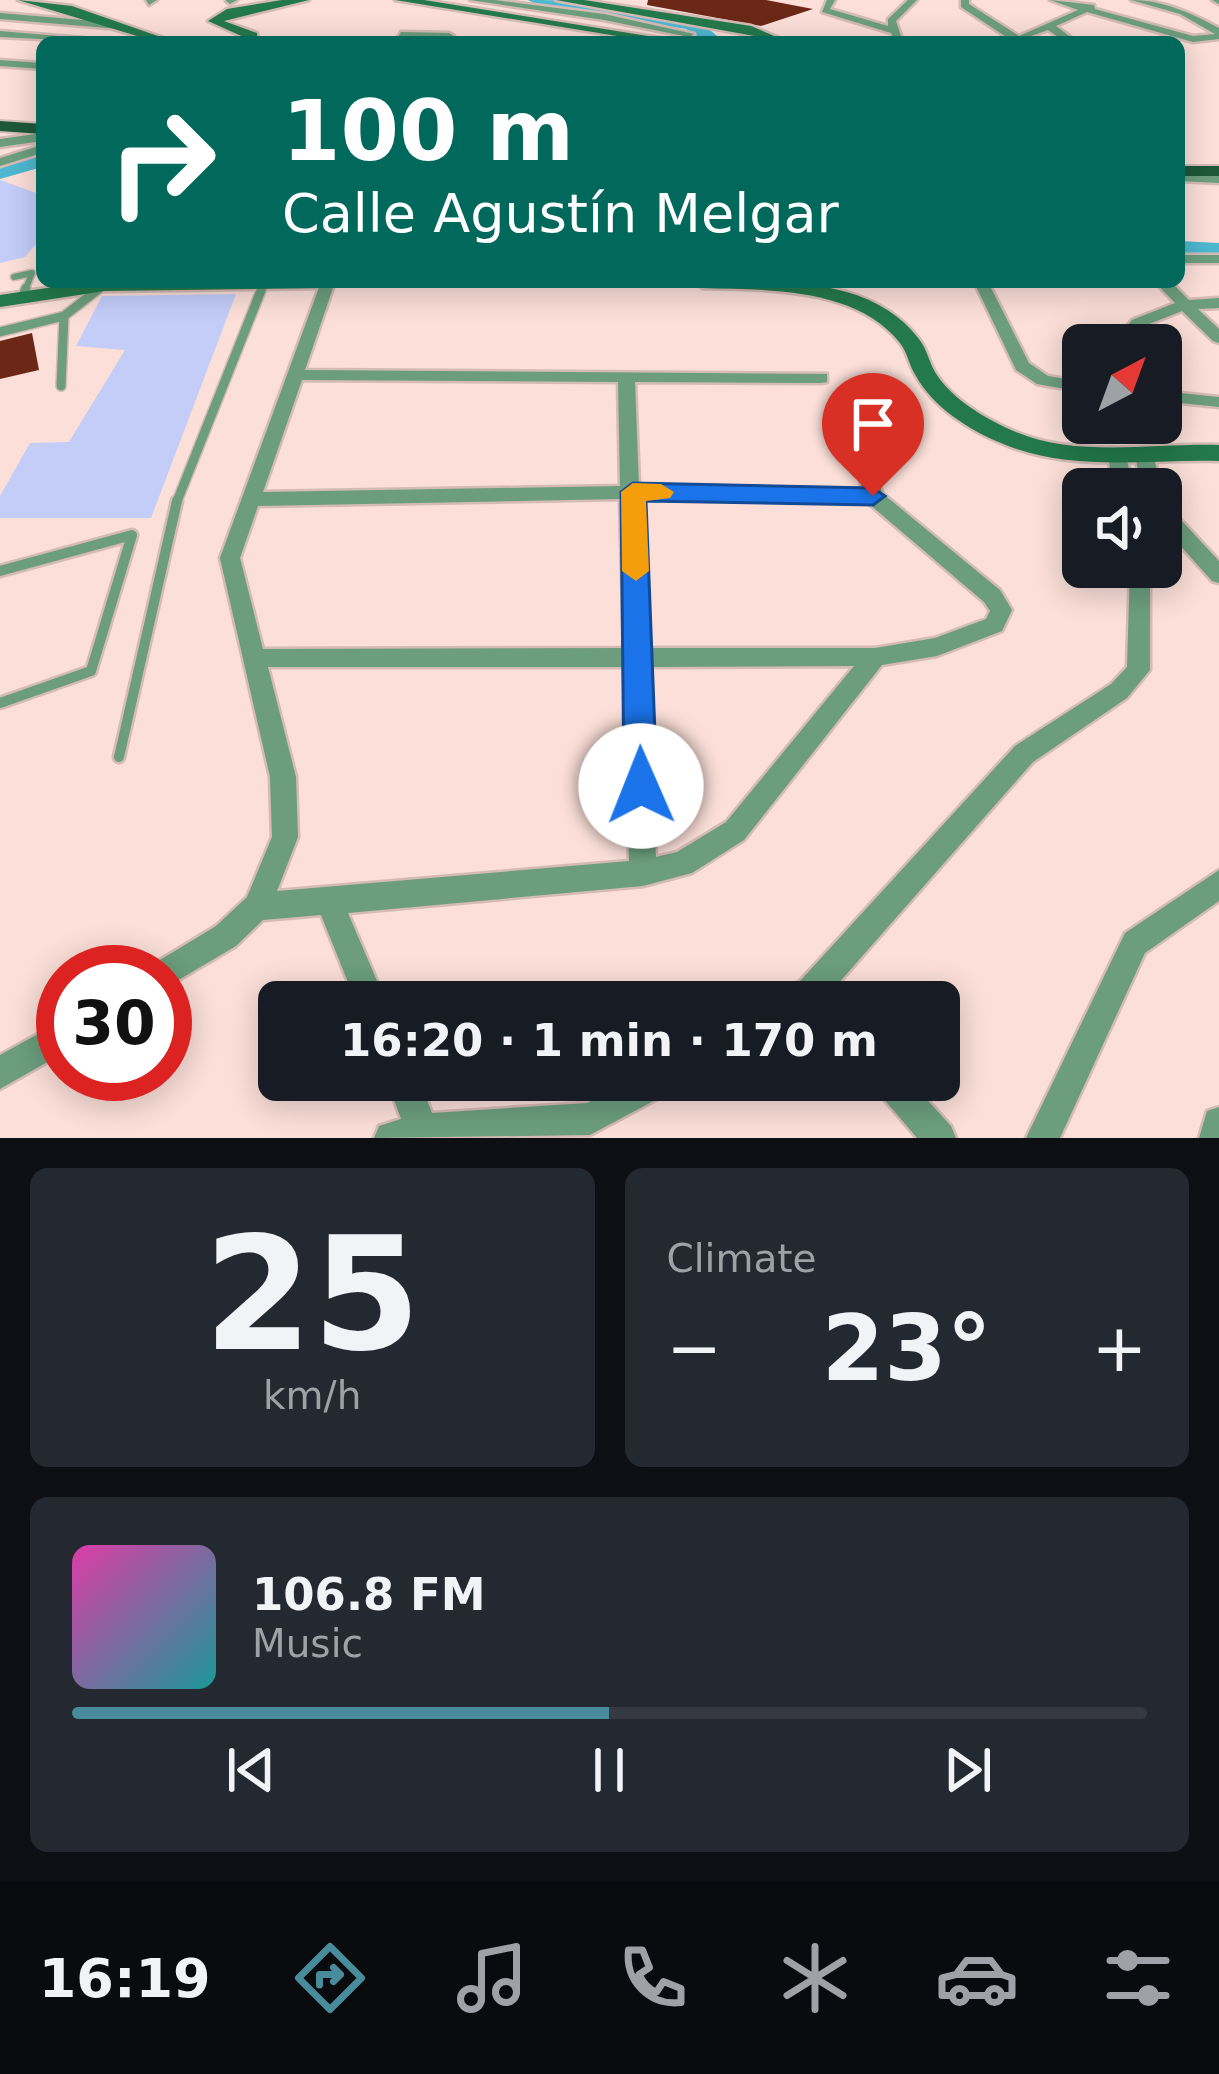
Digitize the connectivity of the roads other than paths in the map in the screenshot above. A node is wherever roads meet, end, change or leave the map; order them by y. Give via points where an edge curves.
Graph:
1 (24, 0) edge
2 (303, 0) edge
3 (401, 0) edge
4 (474, 0) edge
5 (562, 0) edge
6 (831, 0) edge
7 (913, 0) edge
8 (965, 0) edge
9 (1054, 0) edge
10 (1108, 0) edge
11 (1135, 0) edge
12 (68, 8) junction
13 (1086, 9) junction
14 (0, 16) edge
15 (49, 19) junction
16 (675, 21) dead end
17 (119, 26) junction
18 (1048, 26) junction
19 (0, 34) edge
20 (402, 34) edge
21 (150, 36) edge
22 (254, 36) edge
23 (449, 36) dead end
24 (663, 36) edge
25 (669, 36) edge
26 (686, 36) edge
27 (766, 36) edge
28 (894, 36) edge
29 (897, 36) edge
30 (1012, 36) edge
31 (1027, 36) edge
32 (1063, 36) edge
33 (1181, 36) edge
34 (1185, 37) edge
35 (22, 38) junction
36 (36, 39) edge
37 (1218, 41) edge
38 (0, 52) edge
39 (0, 63) edge
40 (36, 66) edge
41 (0, 126) edge
42 (36, 132) edge
43 (36, 134) edge
44 (0, 142) edge
45 (36, 151) edge
46 (0, 162) edge
47 (1185, 174) edge
48 (1218, 174) edge
49 (1185, 259) edge
50 (1219, 259) edge
51 (14, 277) dead end
52 (86, 288) edge
53 (101, 288) edge
54 (262, 288) edge
55 (324, 288) edge
56 (770, 288) edge
57 (984, 288) edge
58 (1168, 288) edge
59 (22, 298) junction
60 (0, 301) edge
61 (1219, 304) edge
62 (1186, 305) junction
63 (64, 316) junction
64 (1139, 324) edge
65 (0, 332) edge
66 (1219, 338) edge
67 (298, 375) junction
68 (626, 376) junction
69 (821, 379) dead end
70 (1062, 383) edge
71 (62, 386) dead end
72 (1182, 398) edge
73 (1219, 402) edge
74 (858, 424) dead end
75 (1219, 452) edge
76 (1117, 455) junction
77 (1144, 455) junction
78 (1119, 468) edge
79 (1147, 468) edge
80 (633, 492) junction
81 (873, 496) junction
82 (252, 500) junction
83 (1182, 534) edge
84 (0, 572) edge
85 (1219, 574) edge
86 (1140, 588) edge
87 (638, 654) junction
88 (875, 657) junction
89 (254, 658) junction
90 (0, 703) edge
91 (119, 757) dead end
92 (643, 873) junction
93 (1219, 884) edge
94 (329, 902) junction
95 (257, 907) junction
96 (192, 957) edge
97 (362, 981) edge
98 (825, 981) edge
99 (36, 1051) edge
100 (0, 1073) edge
101 (412, 1101) edge
102 (623, 1101) edge
103 (906, 1101) edge
104 (1219, 1123) edge
105 (424, 1134) edge
106 (391, 1138) edge
107 (939, 1138) edge
108 (1043, 1138) edge
109 (1216, 1138) edge

1 - 12 main road
2 - 22 main road via 214,21
3 - 24 main road
4 - 25 street
5 - 27 main road
6 - 28 street via 824,6 833,14
7 - 29 street via 891,21
8 - 30 street
9 - 13 street
10 - 13 street
11 - 37 street via 1183,12
12 - 15 street
12 - 17 main road
13 - 18 street
13 - 33 street
14 - 15 street
15 - 17 street
15 - 35 street
16 - 26 street via 688,27
17 - 21 main road
18 - 31 street
18 - 32 street
19 - 35 street
20 - 23 street
34 - 37 street
35 - 36 street
35 - 38 street
39 - 40 street
41 - 42 main road
43 - 44 street
45 - 46 street
47 - 48 main road
49 - 50 street
51 - 59 lane via 32,273
52 - 59 main road
53 - 63 lane
54 - 91 lane via 170,520
55 - 67 street
56 - 76 main road via 826,293 881,315 910,341 928,380 986,427 1047,450
57 - 70 street via 1022,366
58 - 62 street
59 - 60 main road
61 - 62 street
62 - 64 street
62 - 66 street
63 - 65 lane
63 - 71 lane
67 - 68 street
67 - 82 street
68 - 69 street
68 - 80 street
72 - 73 street
74 - 81 street
75 - 77 main road
76 - 77 main road
76 - 78 street
77 - 79 street
80 - 81 street
80 - 82 street
80 - 87 street
81 - 88 street via 1001,610 994,625 937,647
82 - 89 street via 230,558
83 - 85 street
84 - 90 lane via 132,535 91,671
86 - 98 street via 1138,670 1024,754
87 - 88 street
87 - 89 street
87 - 92 street
88 - 92 street via 735,831 682,864
89 - 95 street via 283,777 285,837
92 - 94 street
93 - 108 street via 1135,943
94 - 95 street
94 - 97 street
95 - 96 street
99 - 100 street
101 - 105 street
102 - 105 street via 590,1119
103 - 107 street
104 - 109 street
105 - 106 street

